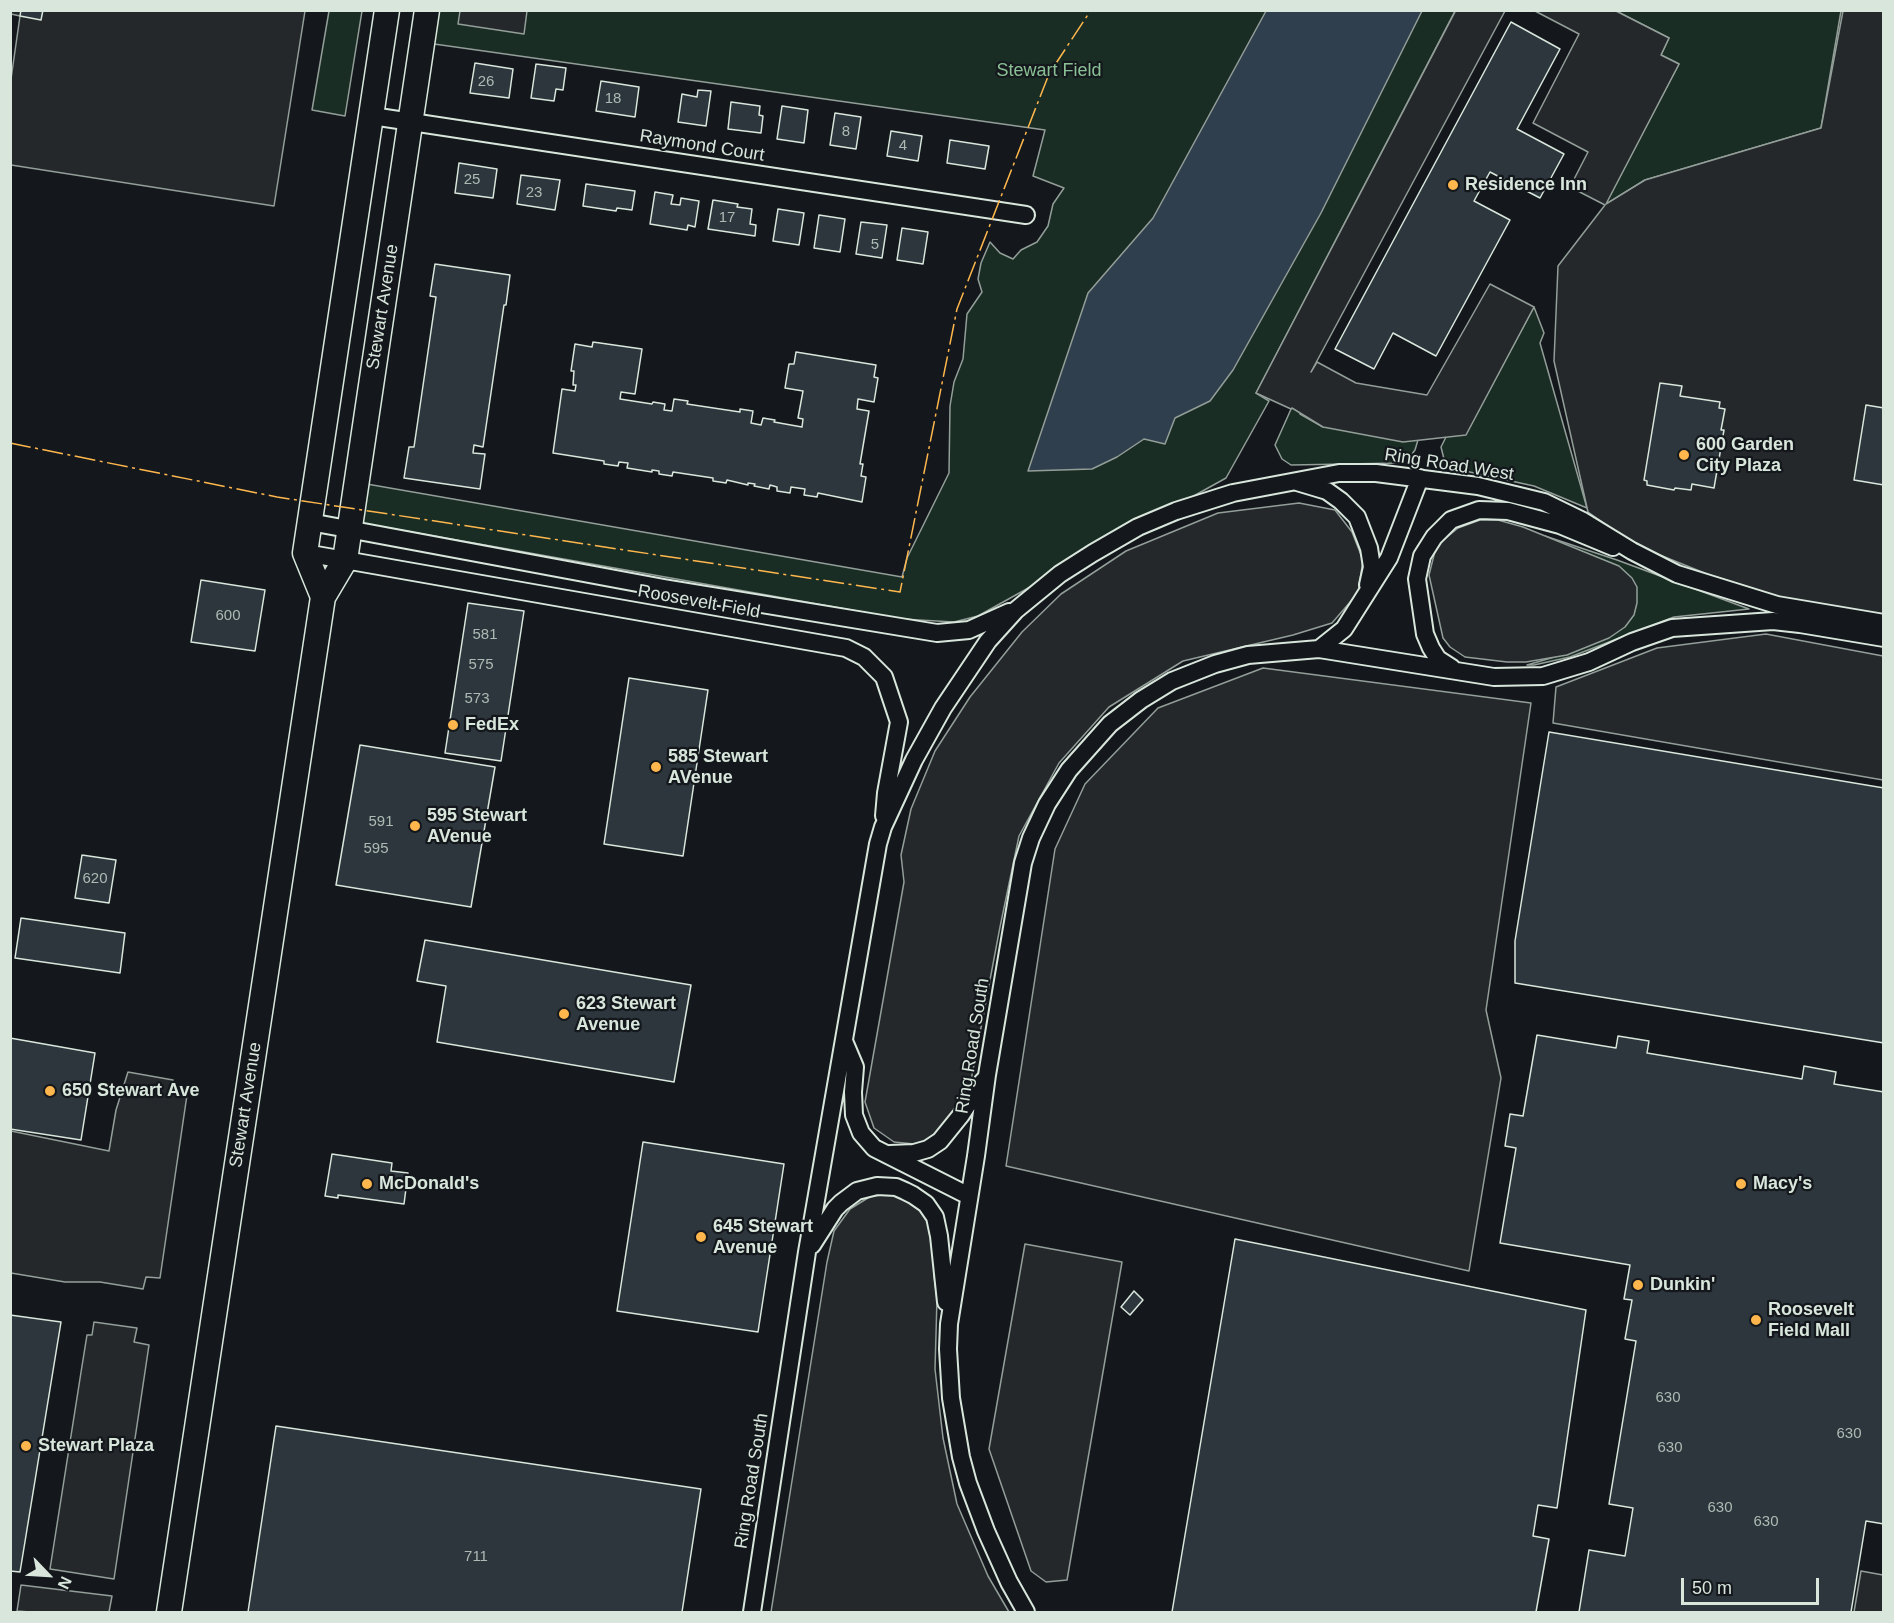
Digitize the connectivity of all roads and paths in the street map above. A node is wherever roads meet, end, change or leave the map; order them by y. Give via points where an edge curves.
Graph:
1 (387, 10) edge
2 (427, 10) edge
3 (372, 116) junction
4 (411, 122) junction
5 (1026, 215) dead end
6 (1420, 478) junction
7 (1293, 481) junction
8 (310, 522) junction
9 (350, 529) junction
10 (1632, 551) junction
11 (305, 553) junction
12 (345, 560) junction
13 (323, 597) junction
14 (1365, 598) junction
15 (1016, 610) junction
16 (1884, 623) edge
17 (1884, 638) edge
18 (1319, 649) junction
19 (1456, 670) junction
20 (883, 827) junction
21 (843, 1040) junction
22 (987, 1075) junction
23 (886, 1154) junction
24 (969, 1196) junction
25 (807, 1252) junction
26 (949, 1324) junction
27 (169, 1612) edge
28 (752, 1612) edge
29 (1026, 1612) edge

1 - 3 main road
2 - 4 main road, Stewart Avenue
3 - 4 street, Raymond Court
3 - 8 main road
4 - 5 street, Raymond Court
4 - 9 main road, Stewart Avenue
6 - 7 street, Ring Road West via 1339,473
6 - 10 street, Ring Road West via 1478,486 1544,502 1583,520
6 - 14 street via 1389,558
7 - 14 street via 1327,491 1357,517 1372,567
7 - 15 street, Ring Road West via 1233,493 1138,527 1060,574
8 - 9 street, Roosevelt Field
8 - 11 main road
9 - 12 main road, Stewart Avenue
9 - 15 street, Roosevelt Field via 664,588 937,633 969,630
10 - 16 street, Ring Road West via 1677,574 1777,605
10 - 19 street via 1508,511 1479,510 1450,520 1422,556 1417,579 1425,634 1438,659
11 - 12 street, Roosevelt Field
11 - 13 main road
12 - 13 main road, Stewart Avenue
12 - 20 street, Roosevelt Field via 846,648 864,657 884,677 899,722
13 - 27 main road, Stewart Avenue
14 - 18 street via 1344,629
15 - 20 street, Ring Road South via 988,641 943,708
17 - 19 street via 1773,621 1672,628 1543,676 1494,677
18 - 19 street
18 - 22 street, Ring Road South via 1248,656 1172,681 1110,724 1069,770 1047,804 1023,863
20 - 21 street, Ring Road South
21 - 23 street via 855,1067 854,1115 861,1134
21 - 25 street, Ring Road South
22 - 23 street via 940,1141 914,1153
22 - 24 street, Ring Road South
23 - 24 street
24 - 26 street, Ring Road South
25 - 26 street via 835,1209 857,1191 888,1186 913,1194 930,1210 937,1224
25 - 28 street, Ring Road South
26 - 29 street, Ring Road South via 950,1390 961,1457 986,1531

